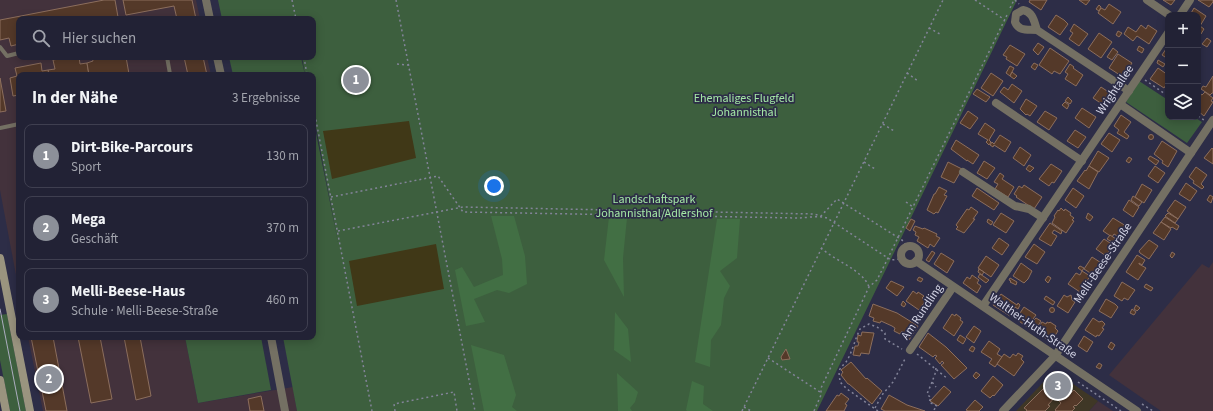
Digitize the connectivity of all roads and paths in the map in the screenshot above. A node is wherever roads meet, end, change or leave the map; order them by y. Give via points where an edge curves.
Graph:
1 (206, 0) edge
2 (292, 0) edge
3 (396, 0) edge
4 (943, 0) edge
5 (975, 0) edge
6 (1014, 0) edge
7 (1147, 0) edge
8 (1190, 0) edge
9 (1165, 12) edge
10 (1182, 12) edge
11 (209, 16) edge
12 (295, 16) edge
13 (1004, 20) junction
14 (929, 28) junction
15 (1037, 30) dead end
16 (940, 34) dead end
17 (1165, 37) edge
18 (0, 47) edge
19 (16, 54) edge
20 (168, 60) edge
21 (218, 60) edge
22 (305, 60) edge
23 (397, 64) dead end
24 (408, 65) junction
25 (306, 68) junction
26 (310, 68) dead end
27 (170, 72) edge
28 (220, 72) edge
29 (307, 72) edge
30 (907, 73) junction
31 (1139, 76) junction
32 (918, 81) dead end
33 (1129, 91) junction
34 (1165, 94) edge
35 (996, 103) dead end
36 (1120, 104) junction
37 (316, 120) edge
38 (1213, 120) edge
39 (883, 124) junction
40 (16, 125) edge
41 (0, 128) edge
42 (894, 131) dead end
43 (1191, 153) junction
44 (1082, 161) junction
45 (864, 162) junction
46 (876, 170) dead end
47 (963, 172) dead end
48 (430, 177) junction
49 (331, 197) junction
50 (844, 202) junction
51 (906, 202) dead end
52 (913, 207) junction
53 (462, 208) junction
54 (642, 211) junction
55 (436, 212) junction
56 (643, 215) junction
57 (821, 216) junction
58 (1043, 218) junction
59 (834, 223) junction
60 (338, 231) junction
61 (898, 238) junction
62 (907, 246) junction
63 (821, 248) junction
64 (0, 258) edge
65 (888, 258) junction
66 (901, 259) junction
67 (916, 261) junction
68 (869, 287) junction
69 (953, 287) junction
70 (983, 306) junction
71 (16, 340) edge
72 (16, 340) edge
73 (272, 340) edge
74 (910, 350) junction
75 (1055, 356) junction
76 (768, 358) junction
77 (936, 368) junction
78 (0, 380) edge
79 (948, 380) dead end
80 (932, 382) junction
81 (936, 387) dead end
82 (820, 392) junction
83 (744, 407) junction
84 (875, 408) junction
85 (6, 411) edge
86 (30, 411) edge
87 (285, 411) edge
88 (372, 411) edge
89 (395, 411) edge
90 (457, 411) edge
91 (475, 411) edge
92 (742, 411) edge
93 (751, 411) edge
94 (814, 411) edge
95 (878, 411) edge
96 (933, 411) edge
97 (1002, 411) edge
98 (1137, 411) edge

1 - 11 street
2 - 12 path
3 - 24 path
4 - 14 path
5 - 13 path
6 - 13 path
7 - 9 street
8 - 10 street
13 - 52 path
14 - 16 path
14 - 30 path
15 - 33 street
17 - 31 street, Wrightallee
18 - 19 lane via 7,56
20 - 27 lane
21 - 28 street
22 - 25 path
23 - 24 path
24 - 48 path
25 - 26 path
25 - 29 path
30 - 32 path
30 - 39 path
31 - 33 street, Wrightallee
31 - 34 path
33 - 36 street, Wrightallee
35 - 44 street
36 - 43 street
36 - 44 street, Wrightallee
37 - 49 path
38 - 43 street, Melli-Beese-Straße
39 - 42 path
39 - 45 path
40 - 41 lane
43 - 75 street, Melli-Beese-Straße
44 - 58 street, Wrightallee
45 - 46 path
45 - 50 path
47 - 58 street via 1015,206
48 - 49 path
48 - 53 path via 438,176
48 - 55 path
49 - 60 path
50 - 57 path via 837,199
50 - 59 path
50 - 61 path
51 - 52 path
52 - 61 path
53 - 54 path
53 - 55 path
53 - 56 path via 463,212
54 - 56 path
54 - 57 path
55 - 60 path
55 - 91 path
56 - 57 path via 798,218
57 - 59 path
58 - 70 street, Wrightallee
59 - 63 path
59 - 65 path
60 - 88 path
61 - 62 path
61 - 65 path
62 - 66 street via 902,250
62 - 67 street via 917,250
63 - 68 path via 862,276
63 - 76 path
64 - 72 main road
65 - 66 path
65 - 68 path via 877,280
66 - 67 street, Walther-Huth-Straße via 908,264
67 - 69 street, Walther-Huth-Straße
68 - 82 path
69 - 70 street, Walther-Huth-Straße
69 - 74 street, Am Rundling
70 - 75 street, Walther-Huth-Straße
71 - 86 main road
73 - 87 street
74 - 77 path
74 - 84 path
74 - 84 path via 900,348 885,339 885,333 878,327 869,324 860,329 847,360 840,368 840,382
75 - 97 street, Melli-Beese-Straße
75 - 98 street, Walther-Huth-Straße
76 - 82 path
76 - 83 path
77 - 79 path
77 - 80 path
78 - 85 main road
80 - 81 path
80 - 96 path via 927,394 931,398 929,402 937,406
82 - 94 path
83 - 92 path
83 - 93 path
84 - 95 path
89 - 90 path via 394,404 454,392

